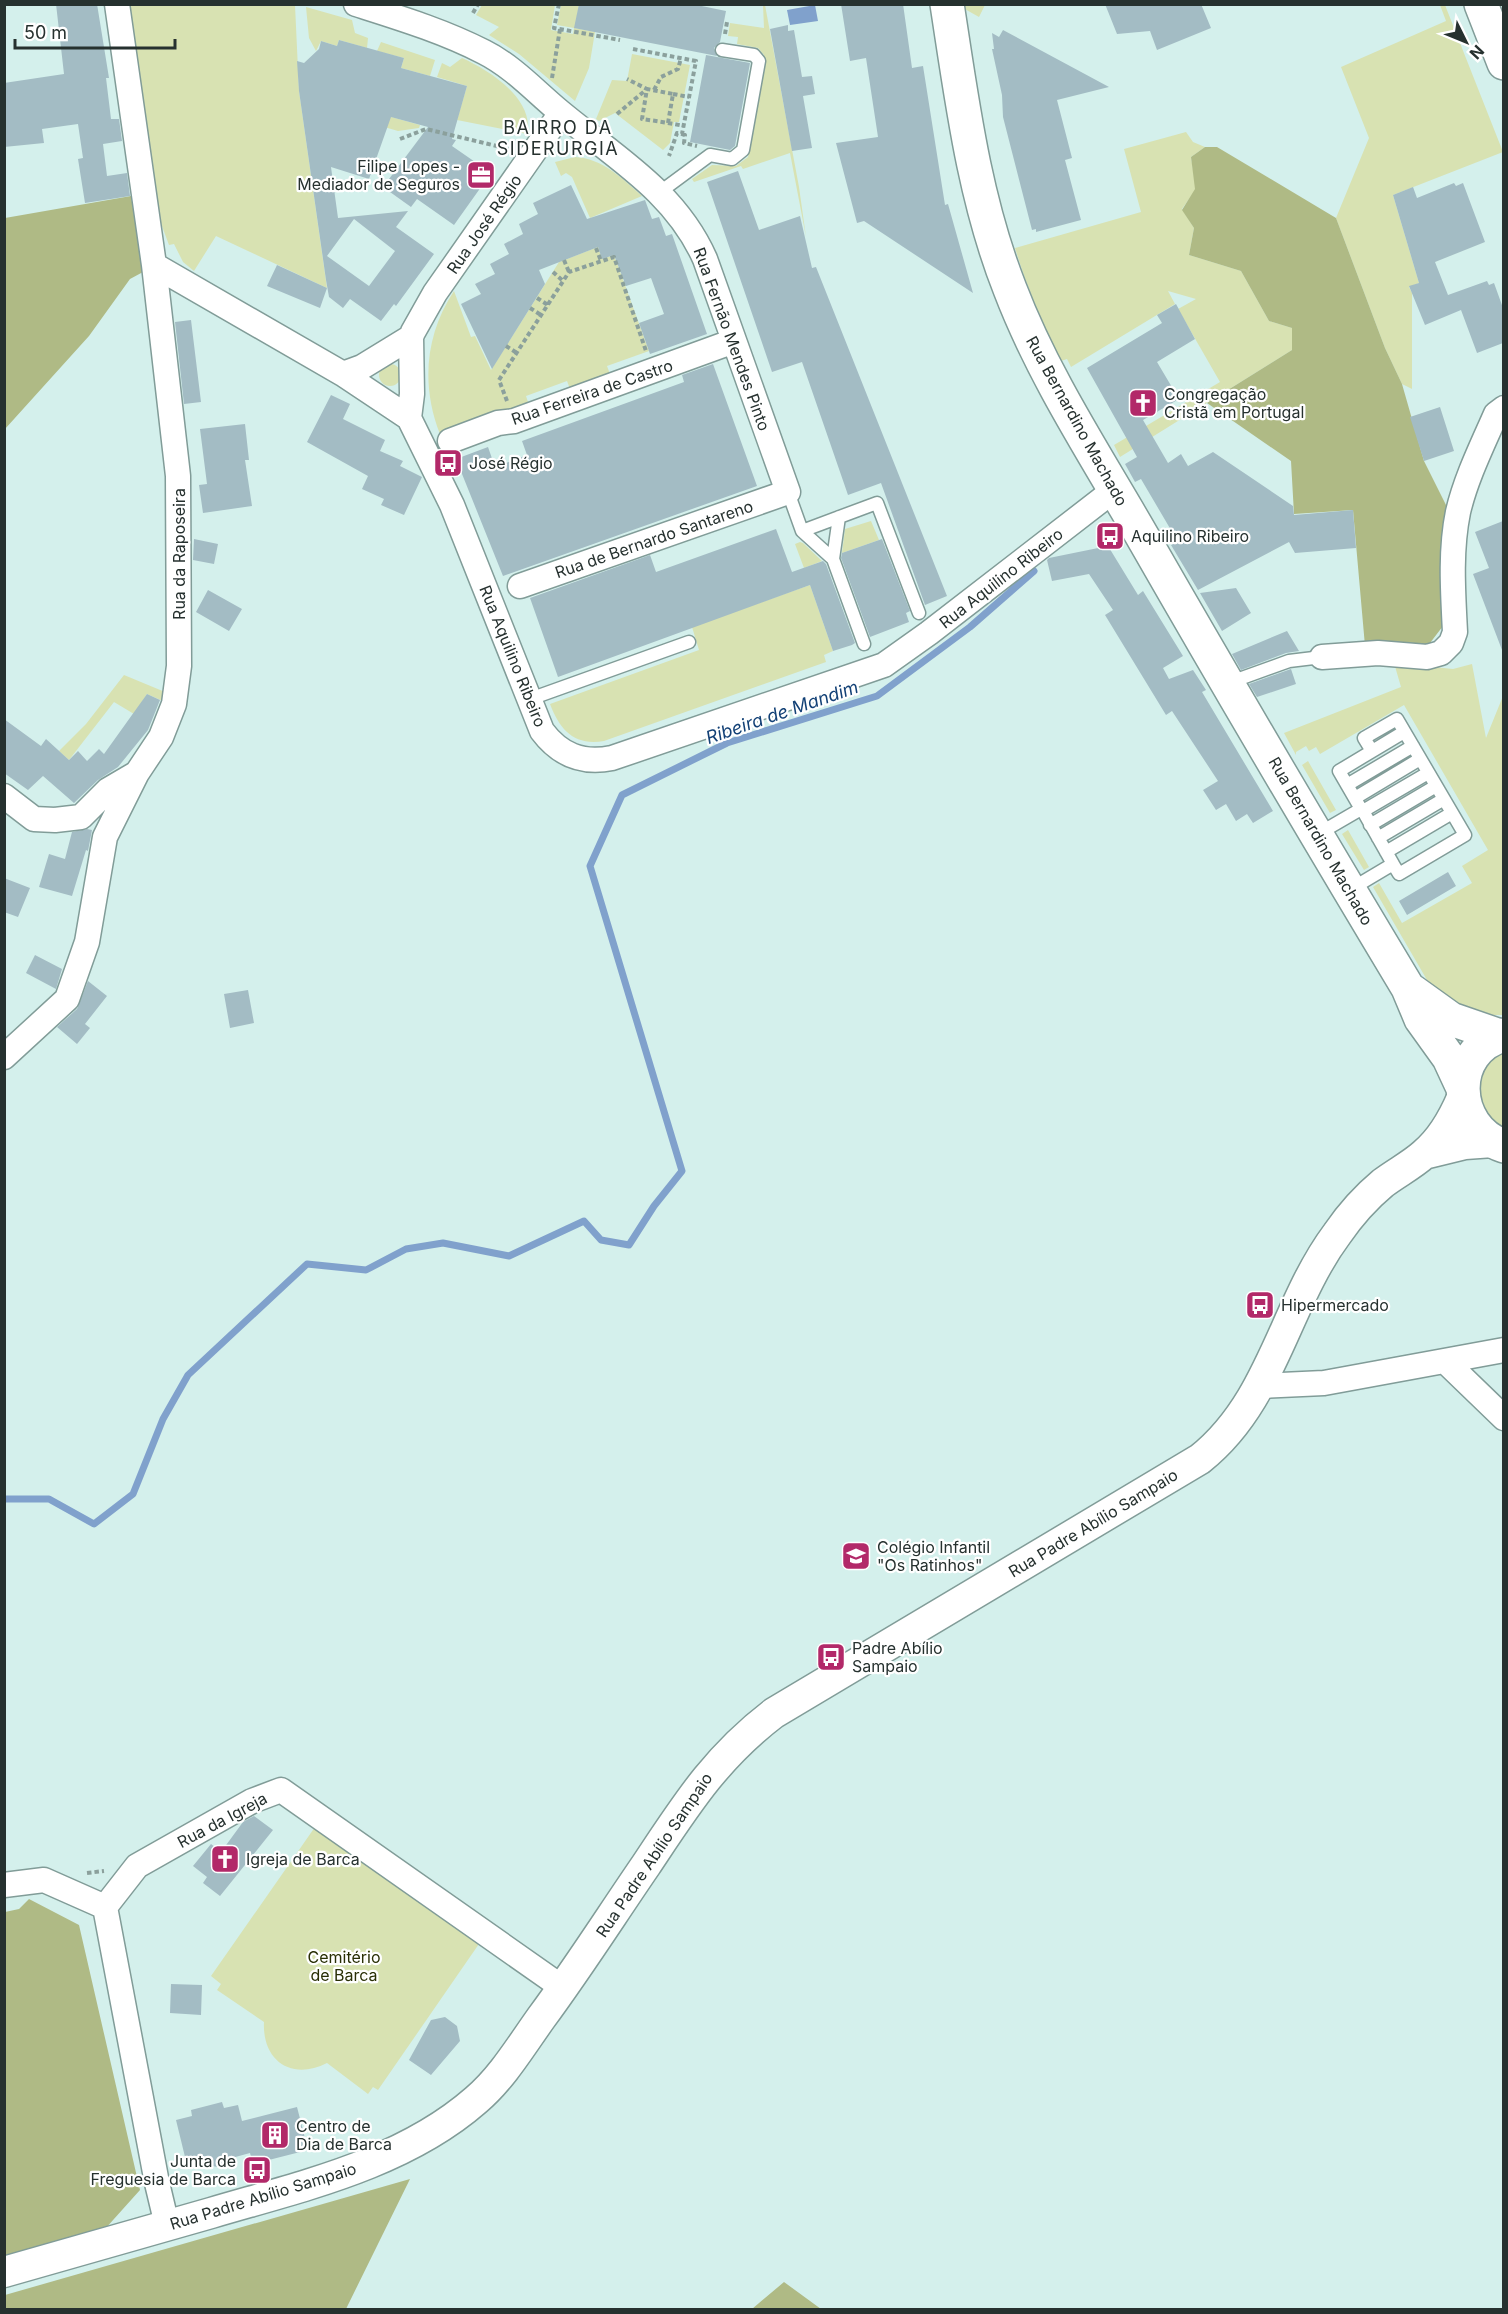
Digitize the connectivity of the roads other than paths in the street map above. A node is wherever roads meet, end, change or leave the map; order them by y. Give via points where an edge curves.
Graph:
1 (117, 4) edge
2 (356, 4) edge
3 (946, 4) edge
4 (1481, 4) edge
5 (722, 50) dead end
6 (1503, 63) edge
7 (561, 113) junction
8 (660, 192) junction
9 (154, 265) junction
10 (411, 337) junction
11 (734, 342) junction
12 (343, 374) junction
13 (1503, 408) edge
14 (409, 418) junction
15 (450, 441) dead end
16 (1114, 490) junction
17 (788, 492) junction
18 (839, 517) junction
19 (802, 531) junction
20 (833, 559) junction
21 (520, 586) dead end
22 (919, 613) dead end
23 (689, 642) dead end
24 (864, 644) dead end
25 (1322, 657) joint
26 (1228, 683) junction
27 (530, 699) junction
28 (1413, 746) junction
29 (1420, 759) junction
30 (1428, 772) junction
31 (137, 773) junction
32 (1347, 785) junction
33 (1436, 786) junction
34 (4, 796) edge
35 (1355, 798) junction
36 (1444, 799) junction
37 (1362, 810) junction
38 (1452, 813) junction
39 (1370, 825) junction
40 (1317, 835) junction
41 (1378, 838) junction
42 (1386, 852) junction
43 (1393, 864) junction
44 (1350, 890) junction
45 (1408, 988) junction
46 (1502, 1035) edge
47 (4, 1057) edge
48 (1462, 1092) junction
49 (1498, 1144) edge
50 (1425, 1154) junction
51 (1503, 1350) edge
52 (1446, 1362) junction
53 (1259, 1386) junction
54 (1503, 1418) edge
55 (4, 1885) edge
56 (105, 1907) junction
57 (563, 1988) junction
58 (167, 2225) junction
59 (4, 2272) edge

1 - 9 street, Rua da Raposeira
2 - 7 street, Rua Fernão Mendes Pinto via 428,27 486,53
3 - 16 main road, Rua Bernardino Machado via 976,177 999,260 1038,352
4 - 6 main road
5 - 8 lane via 754,55 759,62 743,150 732,159 710,155
7 - 8 street, Rua Fernão Mendes Pinto
7 - 10 street, Rua José Régio via 435,293
8 - 11 street, Rua Fernão Mendes Pinto via 700,248
9 - 12 street
9 - 31 street, Rua da Raposeira via 178,476 179,666 174,704 161,736
10 - 12 street, Rua José Régio
10 - 14 street, Rua José Régio
11 - 15 street, Rua Ferreira de Castro
11 - 17 street, Rua Fernão Mendes Pinto
12 - 14 street
13 - 25 street via 1496,414 1470,473 1458,512 1454,544 1455,632 1451,643 1442,654 1427,657 1378,653
14 - 27 street, Rua Aquilino Ribeiro via 452,505
16 - 26 main road, Rua Bernardino Machado
16 - 27 street, Rua Aquilino Ribeiro via 884,665 601,760 570,756 549,741
17 - 19 lane, Rua Fernão Mendes Pinto
17 - 21 street, Rua de Bernardo Santareno
18 - 19 lane
18 - 20 lane, Rua Fernão Mendes Pinto
18 - 22 lane via 878,503
19 - 20 lane, Rua Fernão Mendes Pinto
20 - 24 lane, Rua Fernão Mendes Pinto
23 - 27 lane
25 - 26 lane via 1289,661
26 - 40 main road, Rua Bernardino Machado
28 - 29 lane
28 - 32 lane
28 - 32 lane via 1397,719 1364,738 1372,751 1339,771
29 - 30 lane
29 - 35 lane
30 - 33 lane
30 - 37 lane
31 - 34 street via 108,790 81,817 34,819
31 - 47 street, Rua da Raposeira via 105,837 87,942 67,999
32 - 35 lane
33 - 36 lane
33 - 39 lane
35 - 37 lane
36 - 38 lane
36 - 41 lane
37 - 39 lane
37 - 40 lane
38 - 42 lane
38 - 43 lane via 1465,835 1399,874
39 - 41 lane
40 - 44 main road, Rua Bernardino Machado
41 - 42 lane
42 - 43 lane
43 - 44 lane
44 - 45 main road, Rua Bernardino Machado
45 - 46 main road, Rua Bernardino Machado via 1451,1019
45 - 48 main road, Rua Bernardino Machado via 1420,1019 1449,1058
46 - 48 main road via 1485,1043 1473,1055 1465,1070
48 - 49 main road, Rua Bernardino Machado via 1467,1116 1478,1131
48 - 50 street via 1445,1132
49 - 50 street via 1465,1144
50 - 53 street, Rua Padre Abílio Sampaio via 1383,1183 1356,1208 1334,1237
51 - 52 street
52 - 53 street via 1324,1383
52 - 54 street
53 - 57 street, Rua Padre Abílio Sampaio via 1235,1424 1200,1460 774,1713 749,1732 702,1781
55 - 56 street via 44,1880
56 - 57 street, Rua da Igreja via 137,1866 252,1801 281,1790
56 - 58 street
57 - 58 street, Rua Padre Abílio Sampaio via 478,2099 443,2126 402,2150 270,2196
58 - 59 street, Rua Padre Abílio Sampaio

